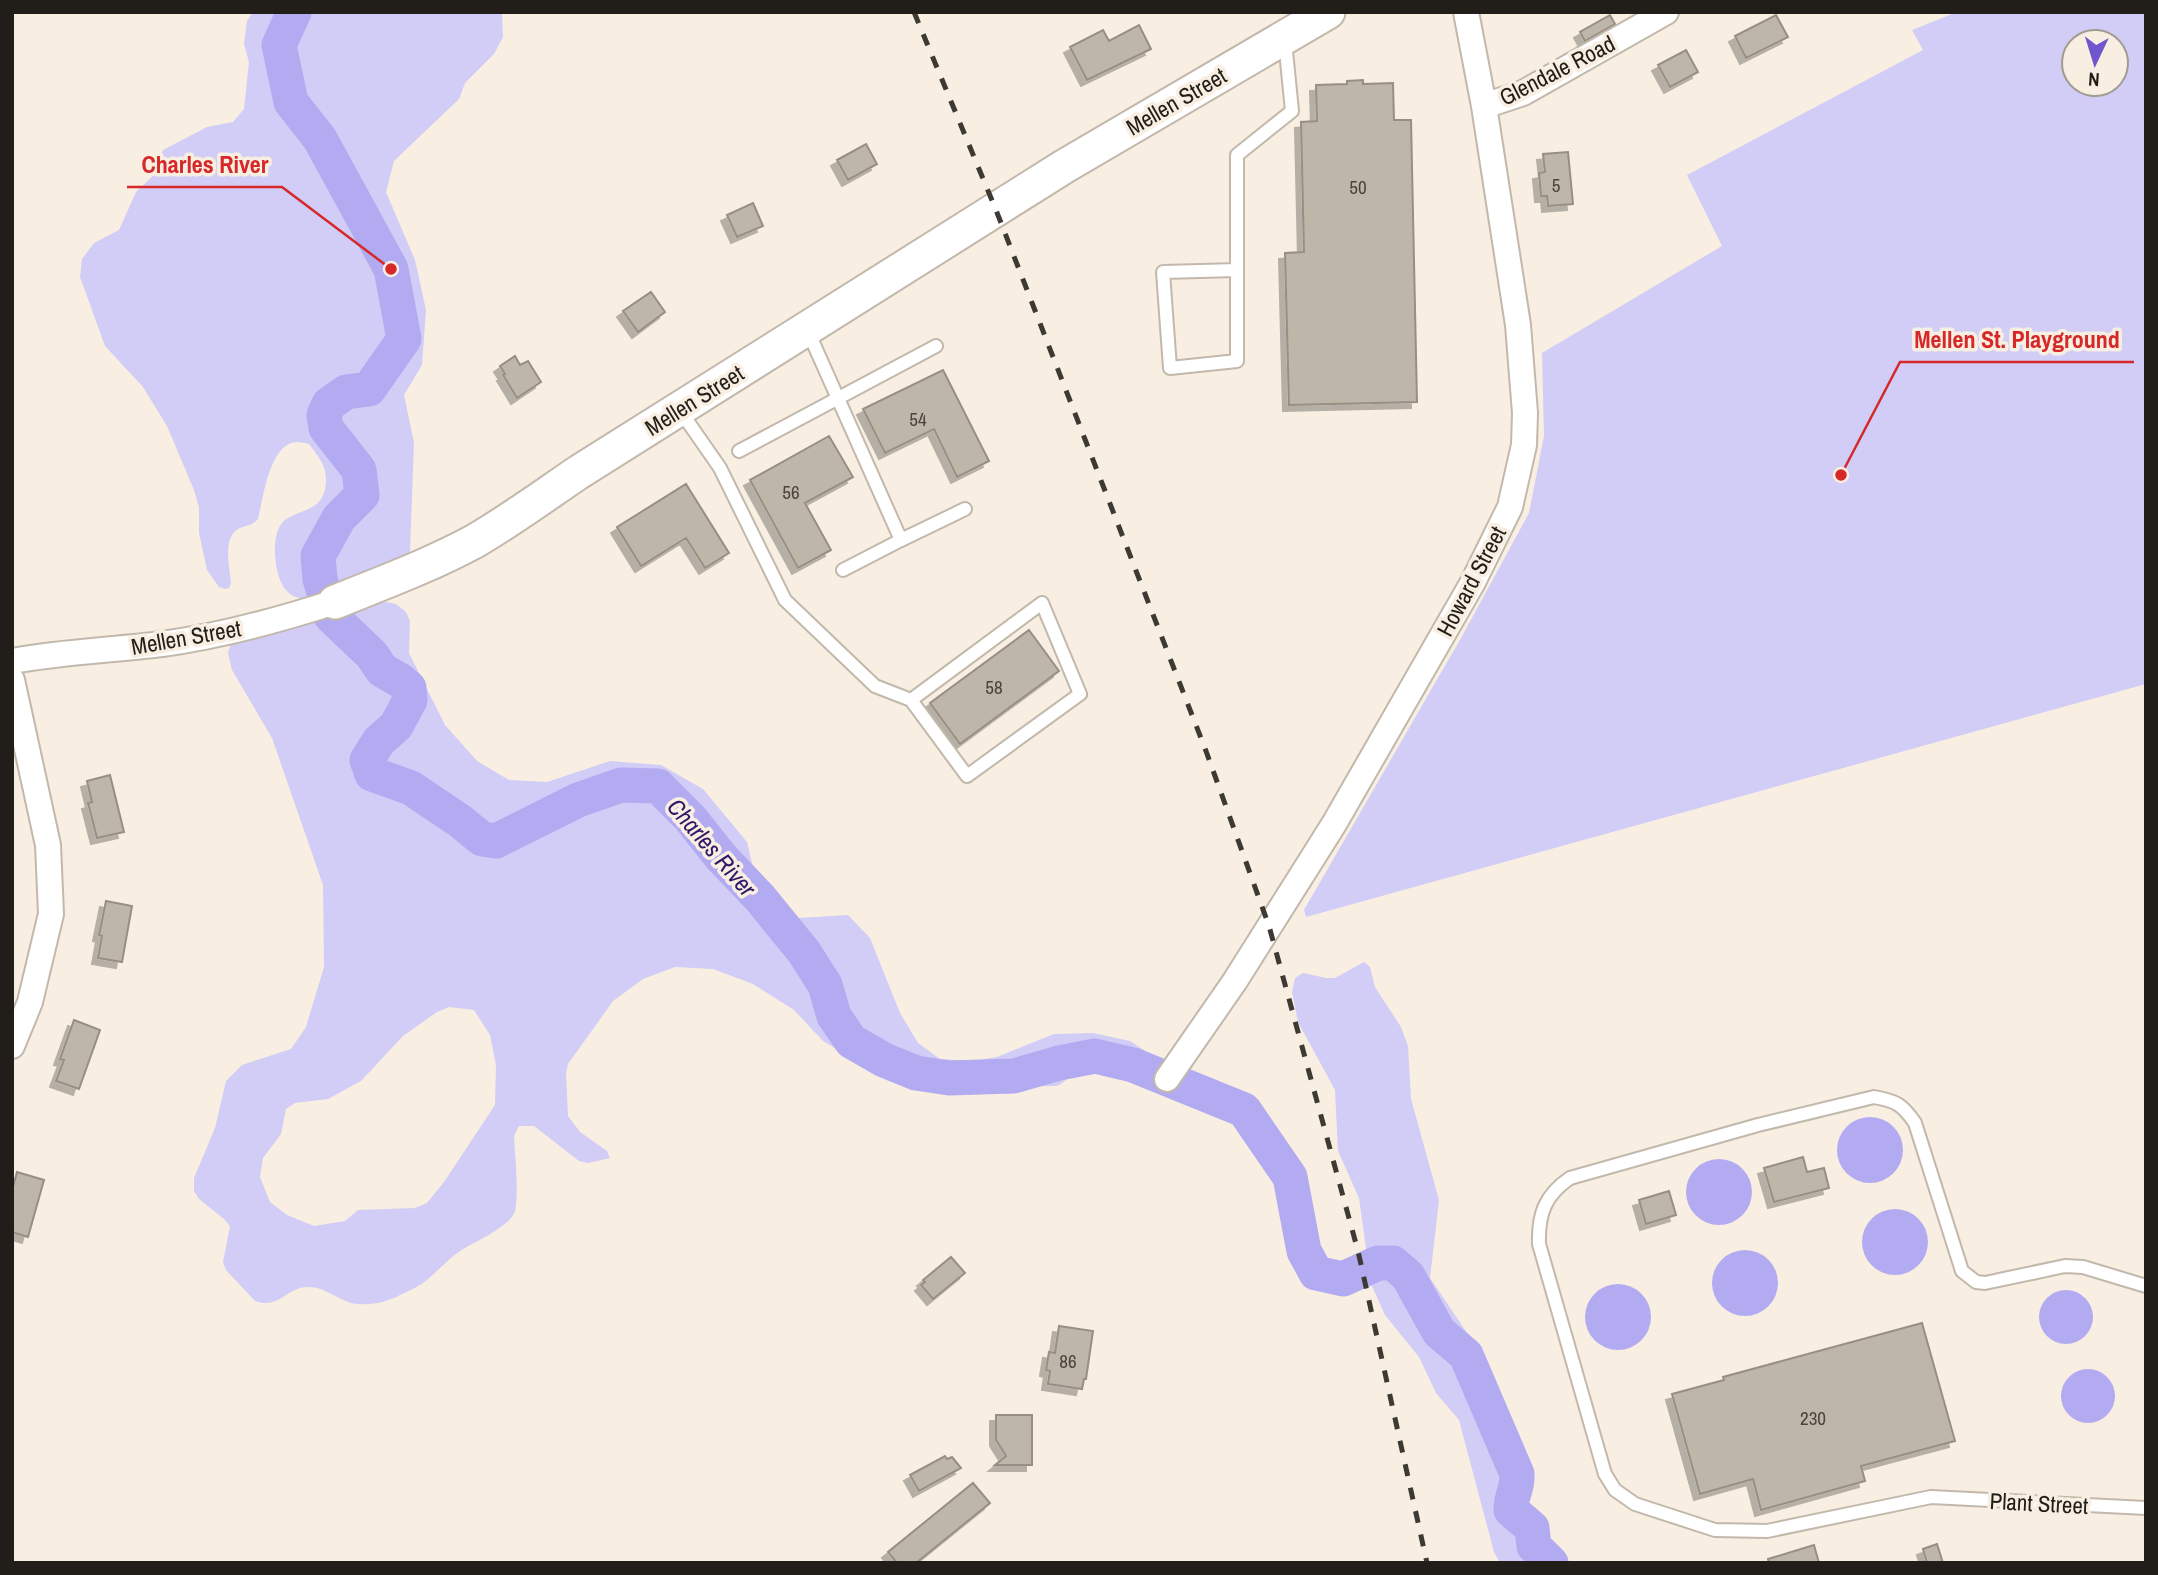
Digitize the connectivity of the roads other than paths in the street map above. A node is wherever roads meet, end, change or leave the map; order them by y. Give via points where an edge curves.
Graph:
1 (1328, 12) edge
2 (1466, 12) edge
3 (1666, 12) edge
4 (1284, 37) junction
5 (1483, 106) junction
6 (1237, 270) junction
7 (807, 328) junction
8 (936, 346) dead end
9 (838, 397) junction
10 (679, 409) junction
11 (739, 451) dead end
12 (965, 509) dead end
13 (901, 540) junction
14 (843, 570) dead end
15 (327, 604) joint
16 (12, 662) edge
17 (12, 680) edge
18 (911, 700) junction
19 (12, 1046) edge
20 (1167, 1079) dead end
21 (2146, 1286) edge
22 (2146, 1508) edge

1 - 4 street, Mellen Street
2 - 5 street, Howard Street
3 - 5 street, Glendale Road via 1523,93
4 - 6 lane via 1292,111 1237,155
4 - 7 street, Mellen Street via 1065,166
5 - 20 street, Howard Street via 1518,325 1525,413 1524,445 1510,507 1334,824
6 - 6 lane via 1237,361 1170,368 1163,272
7 - 9 lane
7 - 10 street, Mellen Street
8 - 9 lane
9 - 11 lane
9 - 13 lane
10 - 15 street, Mellen Street via 474,541
10 - 18 lane via 720,468 785,600 876,686
12 - 13 lane
13 - 14 lane
15 - 16 street, Mellen Street via 242,628 164,643
17 - 19 street via 48,845 51,914 30,1002
18 - 18 lane via 1042,603 1080,694 967,776
21 - 22 lane, Plant Street via 2065,1266 1976,1282 1962,1271 1915,1123 1903,1106 1874,1097 1570,1178 1546,1203 1538,1223 1539,1244 1605,1474 1615,1490 1635,1504 1715,1530 1767,1531 1931,1497

